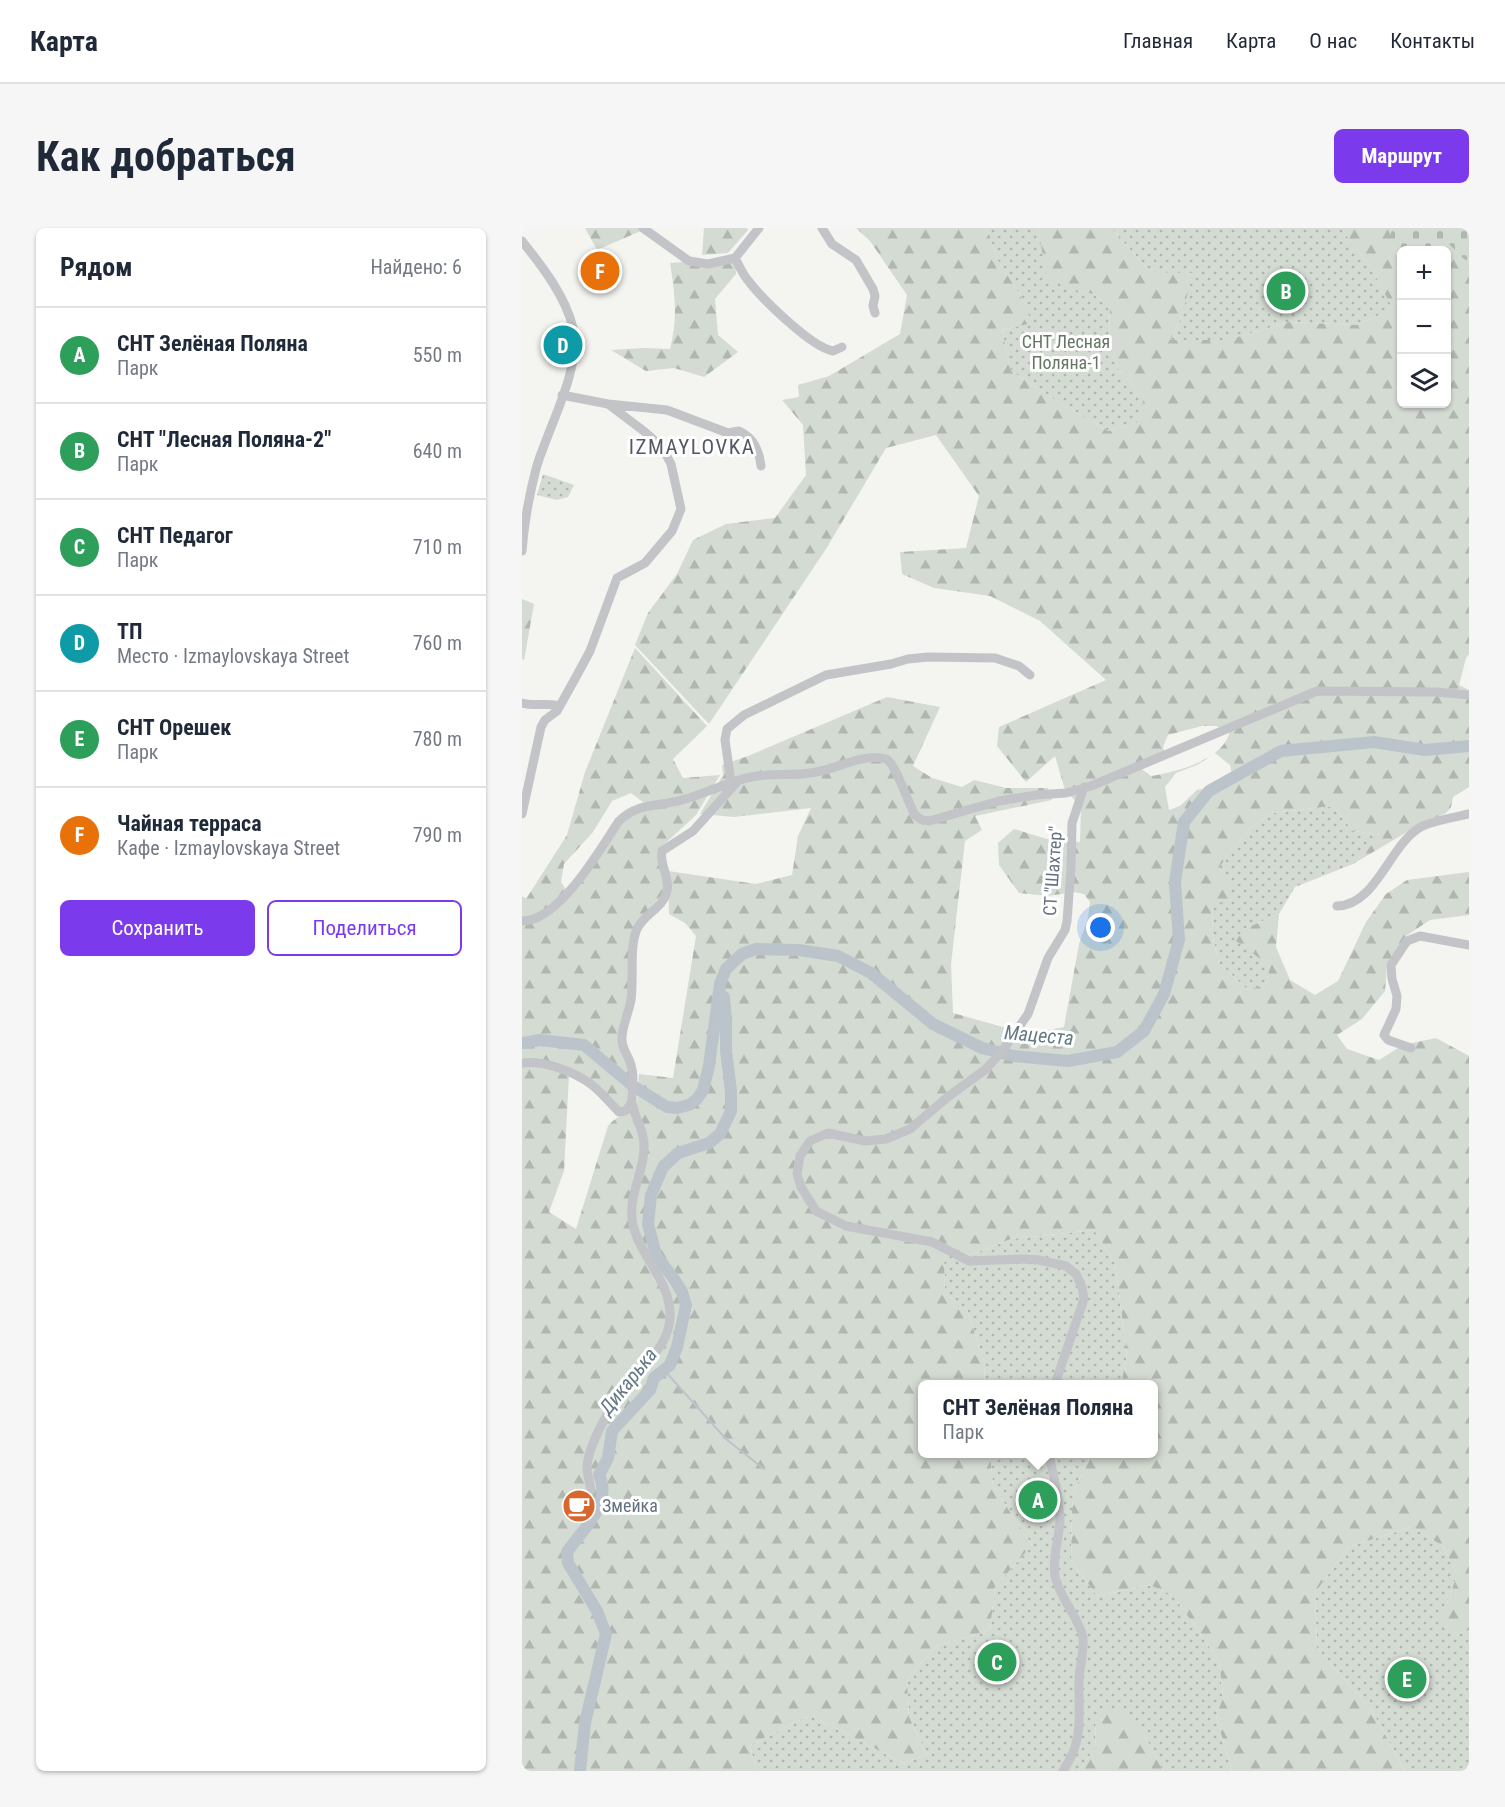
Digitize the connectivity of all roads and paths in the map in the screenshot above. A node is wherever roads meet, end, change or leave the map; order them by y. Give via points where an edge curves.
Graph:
1 (643, 228) edge
2 (759, 228) edge
3 (822, 228) edge
4 (522, 241) edge
5 (735, 258) junction
6 (875, 312) dead end
7 (842, 347) dead end
8 (562, 395) junction
9 (608, 404) junction
10 (761, 466) dead end
11 (522, 551) edge
12 (1030, 675) dead end
13 (1469, 695) edge
14 (522, 703) edge
15 (560, 706) junction
16 (734, 781) junction
17 (1084, 787) junction
18 (522, 814) edge
19 (1469, 814) edge
20 (1337, 906) dead end
21 (522, 921) edge
22 (1469, 945) edge
23 (1411, 1048) dead end
24 (522, 1063) edge
25 (633, 1098) junction
26 (1056, 1380) edge
27 (1049, 1458) edge
28 (591, 1490) dead end
29 (1063, 1771) edge

1 - 5 street via 689,261 708,264
2 - 5 street
3 - 6 street via 832,244 855,260 866,277 875,296
4 - 8 street via 564,303 572,327 572,364
5 - 7 street via 763,298 817,345 833,351
8 - 9 street
8 - 11 street via 536,467
9 - 10 street via 667,410 728,433 739,430 760,451
9 - 15 street via 662,447 671,464 681,509 672,531 645,563 617,578 590,651
12 - 16 street via 995,658 928,657 826,675 744,715 727,729 725,740
13 - 17 street via 1317,691
14 - 15 street
15 - 18 street via 541,727
16 - 17 street via 811,774 866,759 886,760 894,766 915,815 929,821 999,801
16 - 21 street via 682,800 628,812 568,893 544,916
16 - 25 street via 693,831 662,851 667,893 644,918 633,940 631,1001 621,1039 631,1065
17 - 26 street, СТ "Шахтер" via 1072,823 1065,930 1048,958 1028,1014 1003,1050 986,1069 910,1129 886,1139 866,1141 828,1133 810,1141 800,1156 797,1174 816,1211 846,1226 932,1242 969,1261 1040,1260 1066,1266 1076,1274 1084,1299
19 - 20 street via 1420,827 1392,856 1371,889 1348,905
22 - 23 street via 1414,937 1391,965 1397,996 1384,1035
24 - 25 street via 573,1074 619,1112 626,1110
25 - 28 street via 644,1149 633,1195 633,1224 658,1276 670,1316 667,1335 621,1392 594,1439 587,1467
27 - 29 street via 1060,1522 1054,1574 1083,1637 1080,1728 1073,1757

